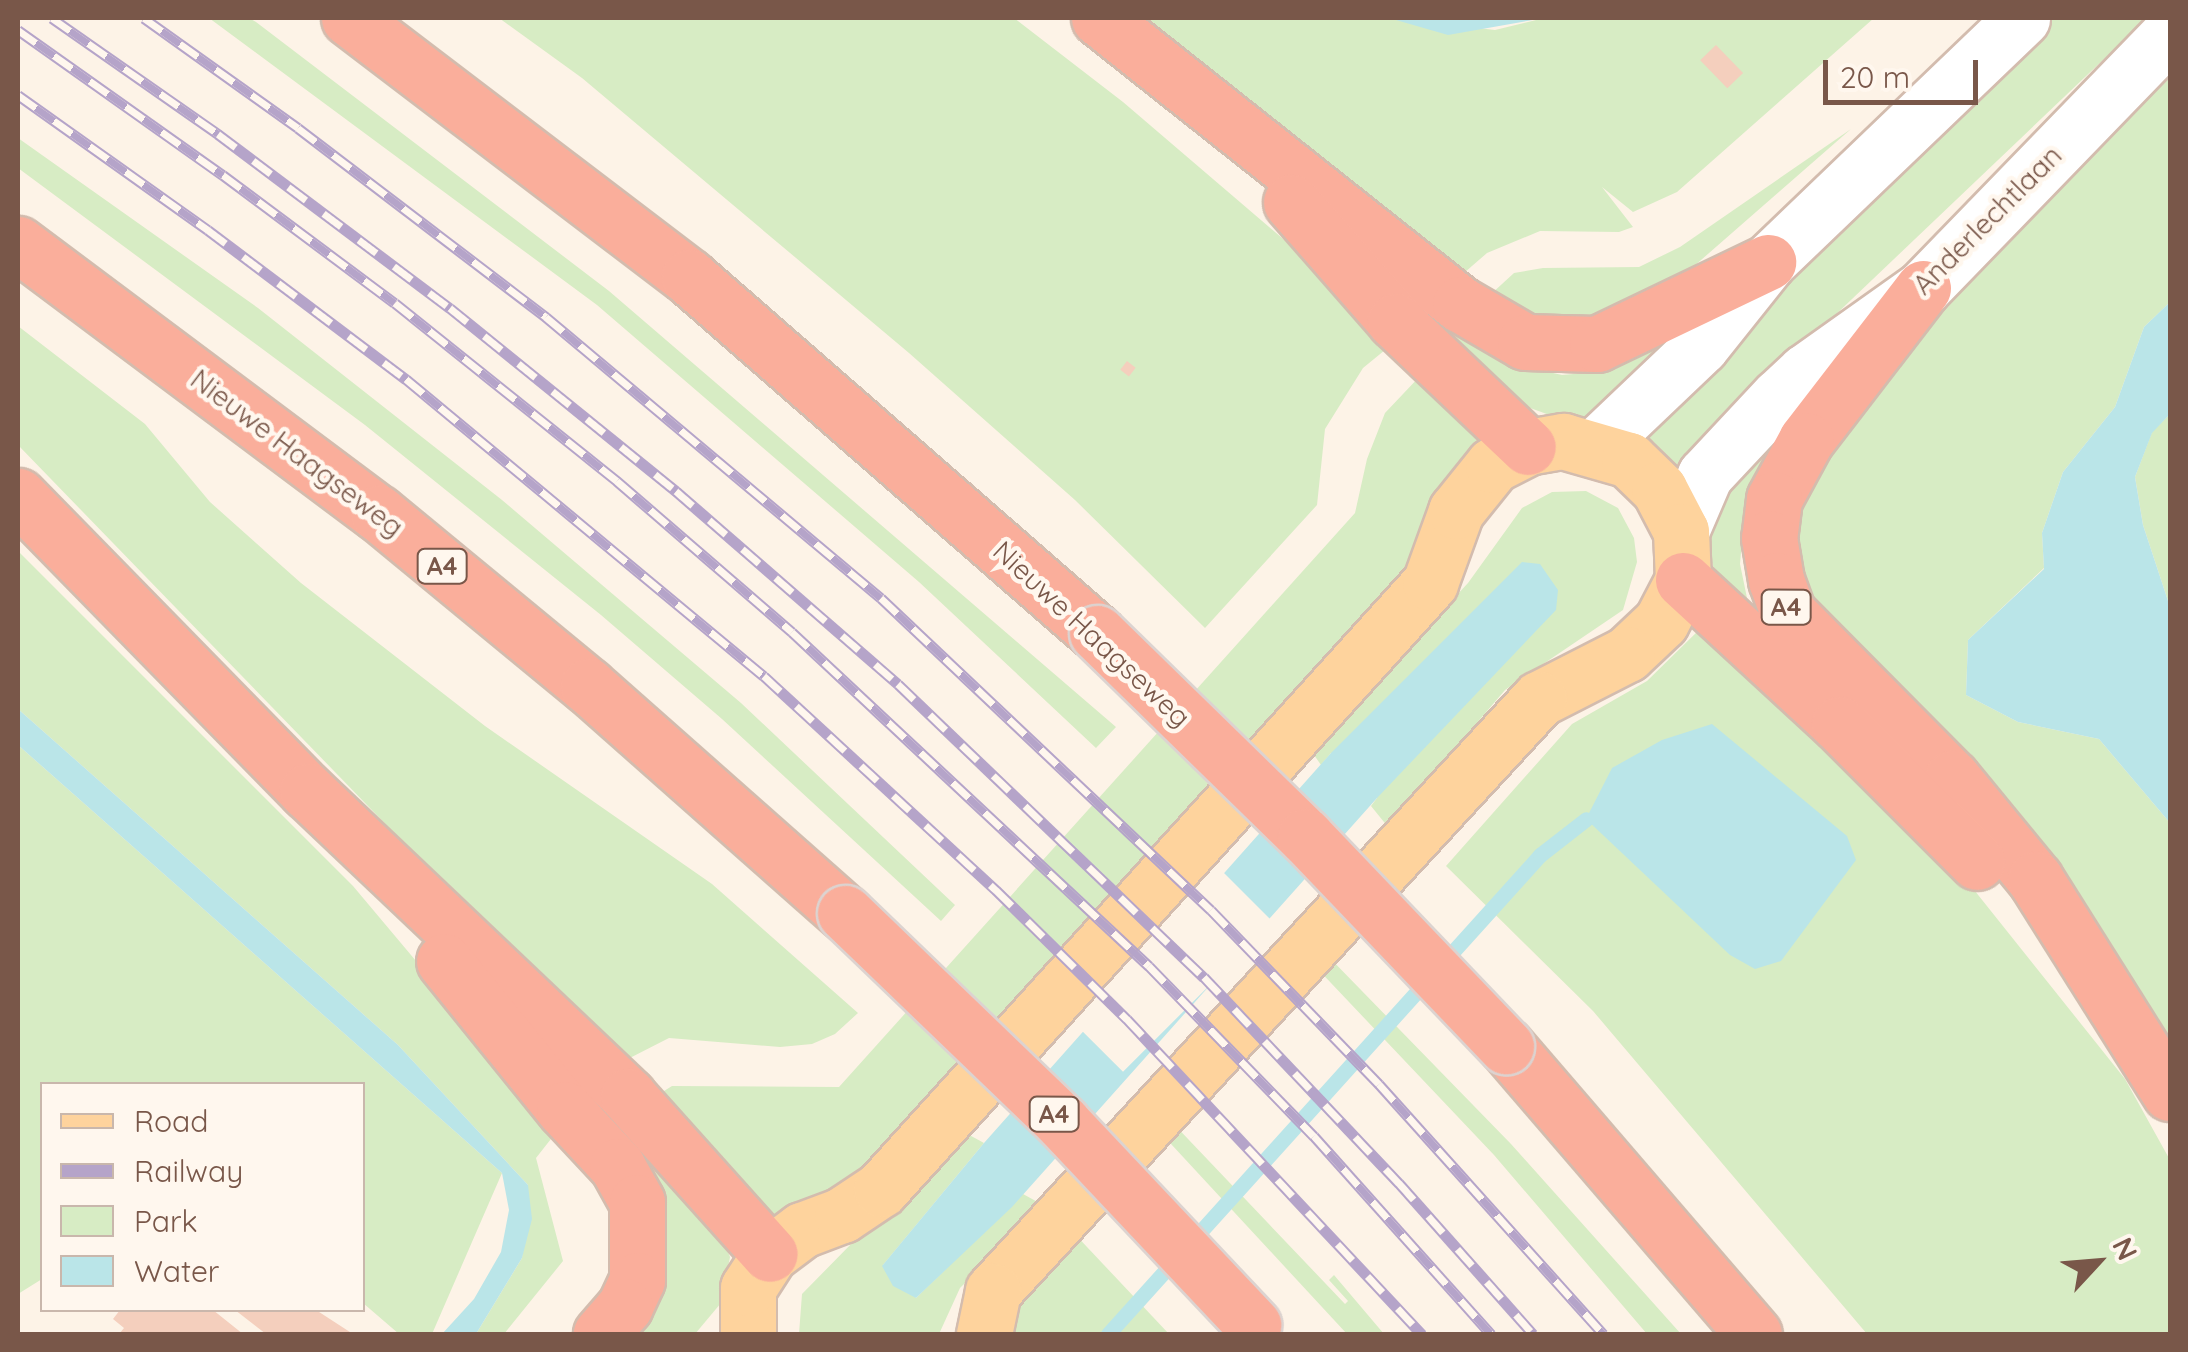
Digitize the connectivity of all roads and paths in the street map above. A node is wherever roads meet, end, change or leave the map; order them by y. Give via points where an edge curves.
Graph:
1 (349, 18) edge
2 (1099, 18) edge
3 (2022, 18) edge
4 (2170, 33) edge
5 (1204, 101) junction
6 (18, 244) edge
7 (1768, 262) junction
8 (1923, 288) junction
9 (1528, 447) junction
10 (1595, 447) junction
11 (18, 496) edge
12 (1682, 556) junction
13 (307, 791) junction
14 (2084, 961) junction
15 (2170, 1092) edge
16 (770, 1254) junction
17 (1257, 1330) edge
18 (601, 1334) edge
19 (748, 1334) edge
20 (984, 1334) edge
21 (1754, 1334) edge

1 - 21 highway, Nieuwe Haagseweg, bridge via 689,277 1097,633 1506,1046
2 - 5 highway
3 - 7 street
4 - 8 street, Anderlechtlaan
5 - 7 highway via 1460,304 1525,342 1597,344
5 - 9 highway via 1394,321
6 - 17 highway, Nieuwe Haagseweg / A4, bridge via 378,513 588,686 845,914 1062,1122
7 - 10 street via 1702,346
8 - 12 street, Anderlechtlaan via 1805,372 1705,475
8 - 14 highway, A4 via 1806,440 1774,498 1769,538 1776,580 1788,613 1952,778 2034,879
9 - 10 main road via 1562,441
9 - 16 main road via 1494,465 1456,510 1430,583 880,1189
10 - 12 main road via 1628,460 1649,480
11 - 13 highway
12 - 14 highway, A4 via 2012,899
12 - 20 main road via 1660,622 1627,654 1539,699 993,1292
13 - 16 highway via 628,1096
13 - 18 highway via 617,1166 637,1202 637,1280
14 - 15 highway, A4
16 - 19 main road via 748,1288

